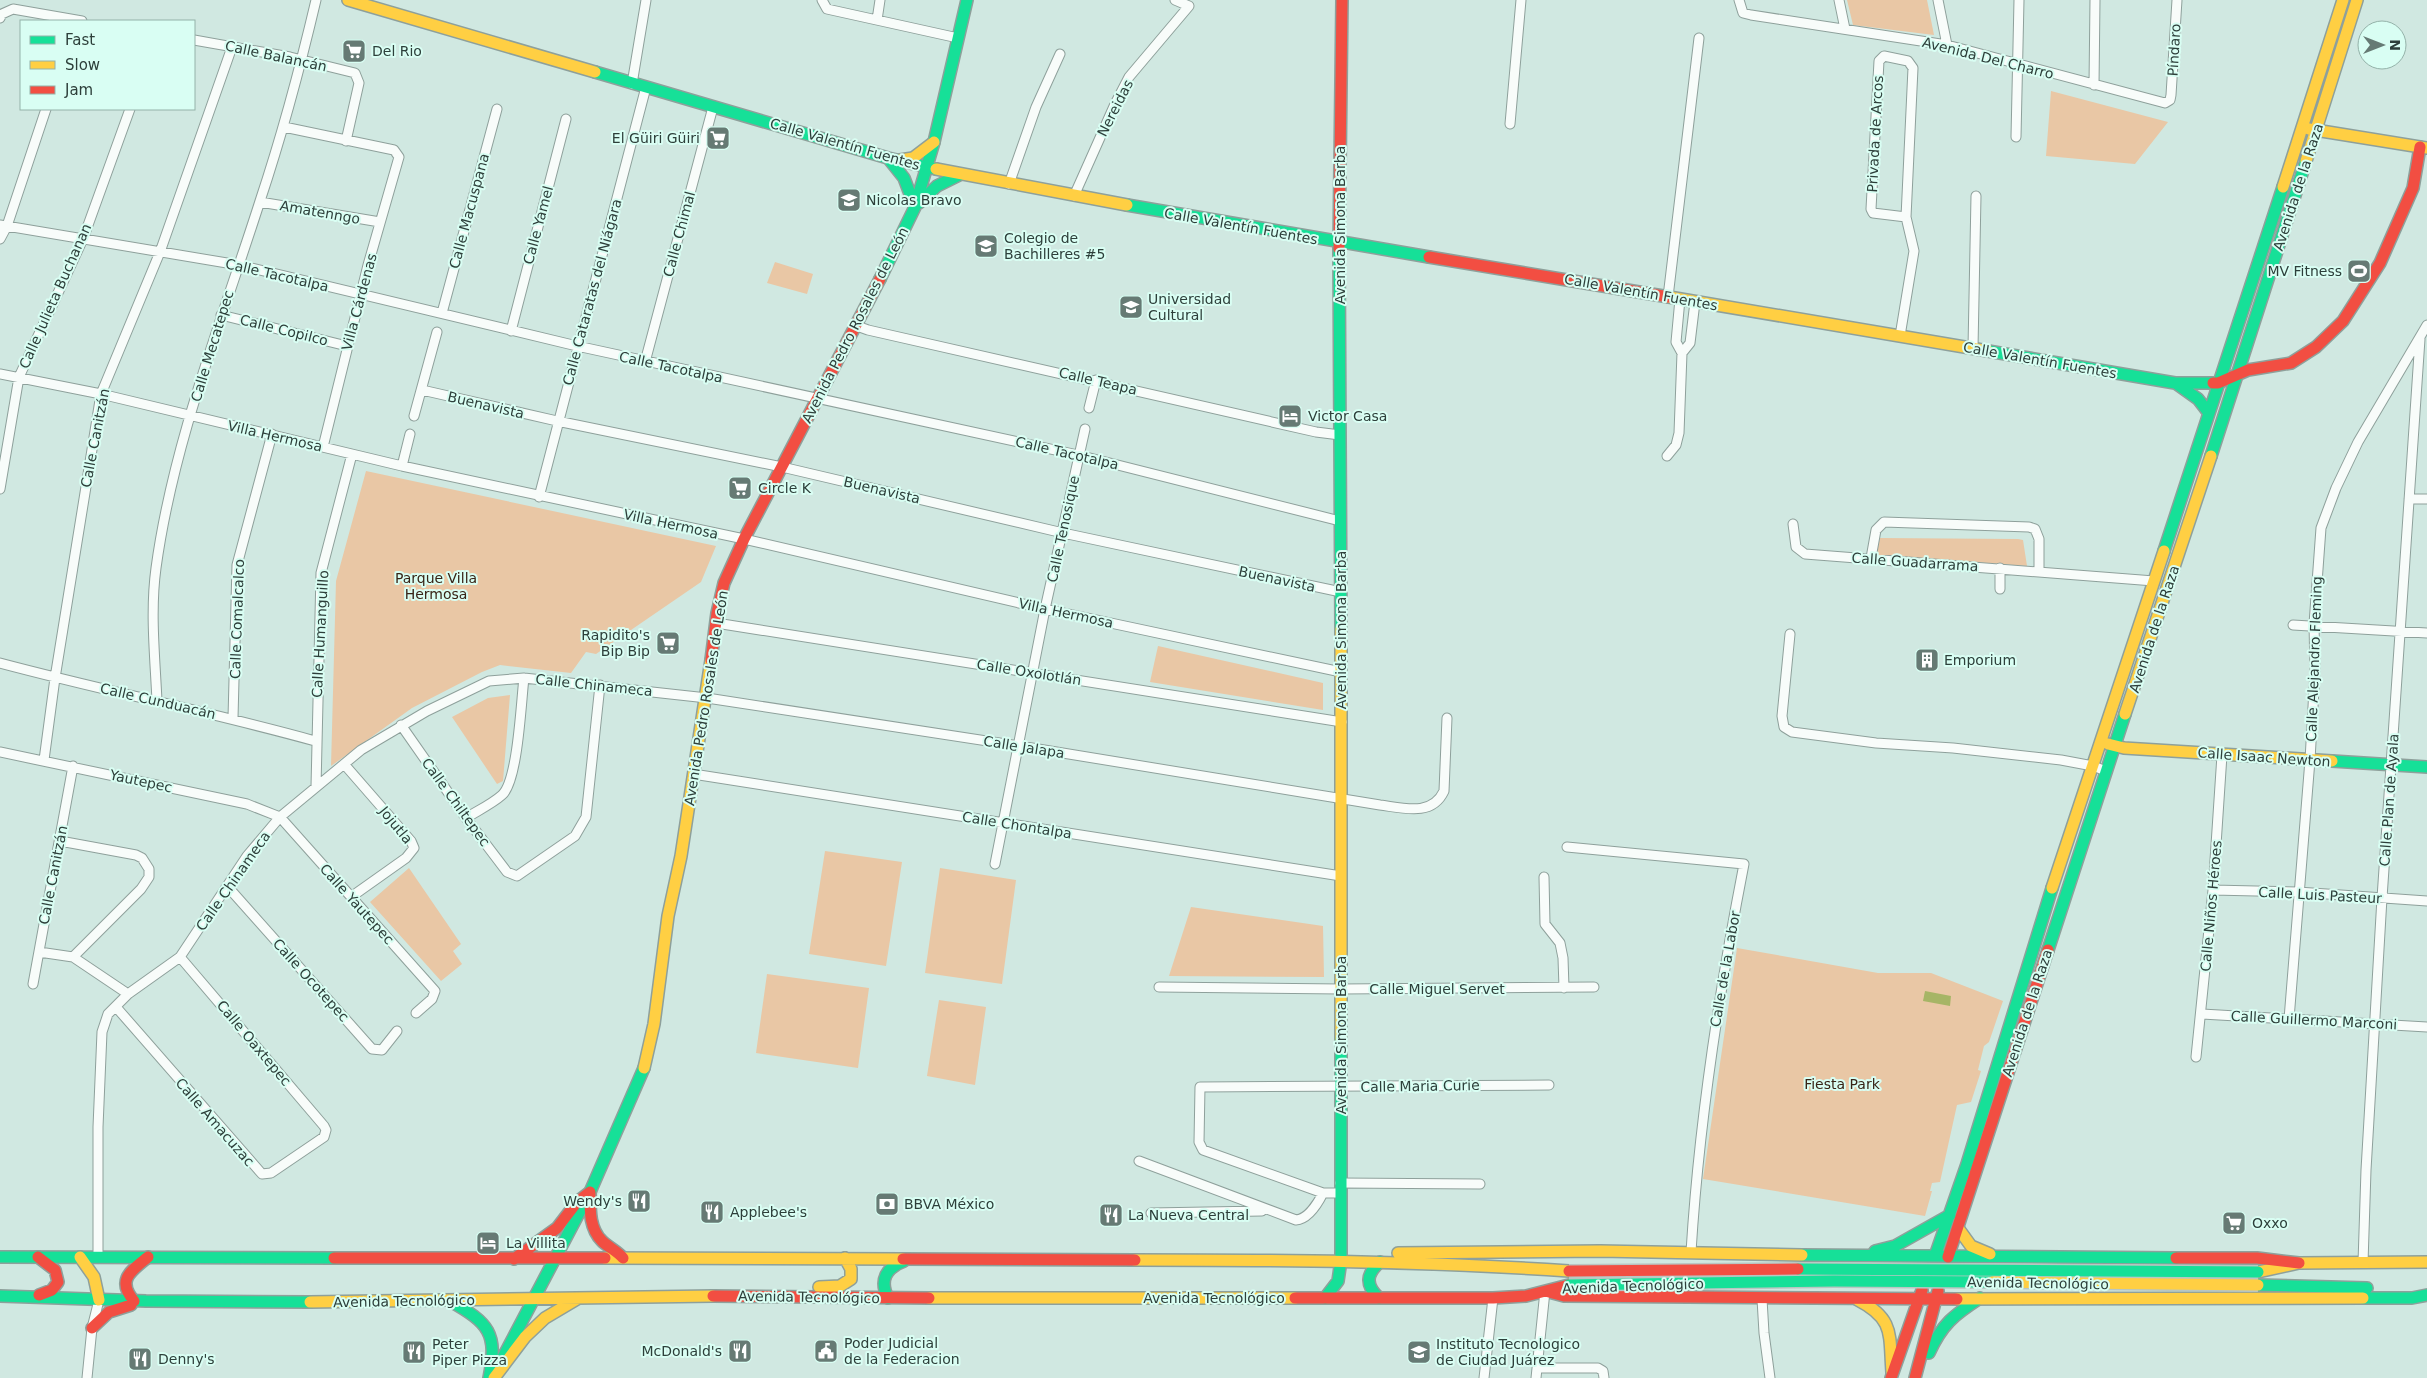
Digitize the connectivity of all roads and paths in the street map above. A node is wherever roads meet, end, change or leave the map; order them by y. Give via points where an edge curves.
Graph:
1 (316, 0) edge
2 (348, 0) edge
3 (646, 0) edge
4 (822, 0) edge
5 (880, 0) edge
6 (967, 0) edge
7 (1175, 0) edge
8 (1342, 0) edge
9 (1521, 0) edge
10 (1739, 0) edge
11 (1839, 0) edge
12 (1938, 0) edge
13 (2019, 0) edge
14 (2095, 0) edge
15 (2177, 0) edge
16 (2343, 0) edge
17 (2357, 0) edge
18 (1, 16) edge
19 (72, 20) edge
20 (877, 20) junction
21 (1846, 29) junction
22 (958, 38) junction
23 (1699, 38) dead end
24 (195, 40) edge
25 (1947, 45) junction
26 (232, 46) junction
27 (1060, 54) dead end
28 (301, 62) junction
29 (2017, 64) junction
30 (632, 84) junction
31 (2094, 85) junction
32 (646, 87) junction
33 (2170, 100) joint
34 (713, 107) junction
35 (497, 109) dead end
36 (46, 110) edge
37 (130, 110) edge
38 (566, 119) dead end
39 (1510, 124) dead end
40 (284, 127) junction
41 (2302, 127) junction
42 (2316, 131) junction
43 (2016, 137) dead end
44 (346, 141) junction
45 (934, 142) junction
46 (2423, 147) edge
47 (893, 160) junction
48 (928, 168) junction
49 (959, 175) junction
50 (1009, 184) junction
51 (1074, 196) junction
52 (1976, 196) dead end
53 (260, 202) junction
54 (916, 207) junction
55 (1906, 217) junction
56 (380, 222) junction
57 (3, 225) edge
58 (0, 239) edge
59 (83, 239) junction
60 (1339, 243) junction
61 (160, 252) junction
62 (238, 265) junction
63 (361, 294) junction
64 (1668, 297) junction
65 (1680, 299) junction
66 (1695, 302) junction
67 (442, 314) junction
68 (221, 315) junction
69 (2427, 325) edge
70 (857, 326) junction
71 (511, 331) junction
72 (437, 332) dead end
73 (1900, 336) junction
74 (2420, 338) junction
75 (347, 346) junction
76 (577, 346) junction
77 (1973, 348) junction
78 (1682, 353) junction
79 (645, 362) junction
80 (0, 374) edge
81 (2238, 374) junction
82 (19, 377) junction
83 (1096, 380) junction
84 (2175, 383) junction
85 (2218, 383) junction
86 (422, 390) junction
87 (101, 394) junction
88 (818, 398) junction
89 (1089, 408) dead end
90 (2208, 412) junction
91 (191, 416) junction
92 (414, 416) dead end
93 (557, 421) junction
94 (1084, 429) dead end
95 (272, 434) junction
96 (410, 434) dead end
97 (1340, 435) junction
98 (323, 447) junction
99 (352, 454) junction
100 (1078, 455) junction
101 (1667, 456) dead end
102 (402, 466) junction
103 (782, 467) junction
104 (0, 489) edge
105 (539, 497) junction
106 (2409, 499) junction
107 (2427, 499) edge
108 (1340, 521) junction
109 (1793, 524) dead end
110 (1063, 533) junction
111 (744, 539) junction
112 (1871, 558) junction
113 (2000, 568) junction
114 (2039, 571) junction
115 (2154, 581) junction
116 (2000, 589) dead end
117 (1341, 592) junction
118 (1045, 609) junction
119 (716, 623) junction
120 (2314, 624) junction
121 (2293, 625) dead end
122 (2400, 631) junction
123 (2427, 633) edge
124 (1790, 634) dead end
125 (0, 663) edge
126 (1342, 672) junction
127 (1033, 673) junction
128 (55, 678) junction
129 (524, 678) junction
130 (600, 685) junction
131 (707, 698) junction
132 (157, 701) junction
133 (233, 718) junction
134 (1447, 718) dead end
135 (1342, 722) junction
136 (401, 725) junction
137 (315, 741) junction
138 (2102, 742) junction
139 (1020, 746) junction
140 (2114, 746) junction
141 (0, 752) edge
142 (2222, 755) junction
143 (44, 760) junction
144 (2310, 760) junction
145 (344, 764) junction
146 (2392, 764) junction
147 (73, 766) junction
148 (2093, 766) junction
149 (2427, 766) edge
150 (2106, 772) junction
151 (694, 774) junction
152 (316, 787) junction
153 (1341, 799) junction
154 (280, 816) junction
155 (466, 818) junction
156 (1002, 822) junction
157 (60, 841) junction
158 (1567, 847) dead end
159 (995, 864) dead end
160 (1342, 876) junction
161 (1544, 877) dead end
162 (228, 886) junction
163 (2214, 890) junction
164 (2298, 892) junction
165 (351, 897) junction
166 (2382, 898) junction
167 (2427, 901) edge
168 (38, 952) junction
169 (180, 957) junction
170 (73, 958) junction
171 (33, 984) dead end
172 (1159, 987) dead end
173 (1594, 987) dead end
174 (1564, 988) junction
175 (1341, 989) junction
176 (128, 994) junction
177 (116, 1007) junction
178 (416, 1013) dead end
179 (2202, 1014) junction
180 (2289, 1019) junction
181 (2375, 1024) junction
182 (2427, 1027) edge
183 (397, 1031) dead end
184 (2196, 1058) dead end
185 (1549, 1085) dead end
186 (1341, 1087) junction
187 (326, 1130) joint
188 (1139, 1161) dead end
189 (1480, 1184) dead end
190 (1340, 1188) junction
191 (590, 1192) junction
192 (1323, 1193) junction
193 (1267, 1210) junction
194 (1151, 1213) dead end
195 (1950, 1215) junction
196 (1958, 1228) junction
197 (1691, 1252) junction
198 (1864, 1254) junction
199 (1935, 1256) junction
200 (1995, 1256) junction
201 (0, 1257) edge
202 (38, 1257) junction
203 (80, 1257) junction
204 (98, 1257) junction
205 (148, 1257) junction
206 (1911, 1257) junction
207 (1948, 1257) junction
208 (1962, 1257) junction
209 (555, 1258) junction
210 (623, 1258) junction
211 (845, 1258) junction
212 (514, 1259) junction
213 (909, 1259) junction
214 (1341, 1260) junction
215 (1380, 1262) junction
216 (2427, 1262) edge
217 (2299, 1263) junction
218 (2364, 1263) junction
219 (2427, 1290) edge
220 (1545, 1291) junction
221 (2427, 1295) edge
222 (0, 1296) edge
223 (692, 1296) junction
224 (36, 1297) junction
225 (534, 1298) junction
226 (888, 1298) junction
227 (1325, 1298) junction
228 (1379, 1298) junction
229 (1493, 1298) junction
230 (1906, 1298) junction
231 (1919, 1298) junction
232 (1936, 1298) junction
233 (1960, 1298) junction
234 (1980, 1298) junction
235 (577, 1299) junction
236 (1762, 1299) junction
237 (1855, 1299) junction
238 (99, 1300) junction
239 (134, 1301) junction
240 (146, 1301) junction
241 (450, 1301) junction
242 (92, 1328) junction
243 (1918, 1365) junction
244 (1537, 1368) junction
245 (1892, 1376) edge
246 (88, 1378) edge
247 (492, 1378) edge
248 (1484, 1378) edge
249 (1536, 1378) edge
250 (1604, 1378) edge
251 (1770, 1378) edge
252 (1915, 1378) edge

1 - 28 street, Calle Mecatepec
2 - 30 main road, Calle Valentín Fuentes
3 - 30 street
4 - 20 street via 828,9
5 - 20 street
6 - 22 main road, Avenida Pedro Rosales de León
7 - 51 street, Nereidas via 1189,6 1129,77
8 - 60 main road, Avenida Simona Barba
9 - 39 street
10 - 21 street, Avenida Del Charro via 1743,13
11 - 21 street
12 - 25 street
13 - 29 street
14 - 31 street
15 - 33 street, Píndaro
16 - 41 main road, Avenida de la Raza
17 - 42 main road, Avenida de la Raza
18 - 19 street via 13,9
20 - 22 street
21 - 25 street, Avenida Del Charro
22 - 45 main road, Avenida Pedro Rosales de León
23 - 64 street
24 - 26 street, Calle Balancán
25 - 29 street, Avenida Del Charro
26 - 28 street, Calle Balancán
26 - 61 street, Calle Canitzán
27 - 50 street via 1036,107
28 - 40 street, Calle Mecatepec
28 - 44 street, Calle Balancán via 353,72 357,76 358,91
29 - 31 street, Avenida Del Charro
29 - 43 street
30 - 32 main road, Calle Valentín Fuentes
31 - 33 street, Avenida Del Charro via 2160,102
32 - 34 main road, Calle Valentín Fuentes
32 - 76 street, Calle Cataratas del Niágara
34 - 47 main road, Calle Valentín Fuentes
34 - 79 street, Calle Chimal
35 - 67 street, Calle Macuspana
36 - 57 street
37 - 59 street, Calle Julieta Buchanan
38 - 71 street, Calle Yamel
40 - 44 street
40 - 53 street, Calle Mecatepec
41 - 42 main road
41 - 85 main road, Avenida de la Raza
42 - 46 main road
42 - 81 main road, Avenida de la Raza
44 - 56 street, Villa Cárdenas via 398,152
45 - 47 main road via 913,158
45 - 48 main road, Avenida Pedro Rosales de León
46 - 81 main road, Calle Valentín Fuentes via 2417,176 2400,221 2372,277 2343,321 2302,358
47 - 48 main road, Calle Valentín Fuentes
47 - 54 main road
48 - 49 main road, Calle Valentín Fuentes
48 - 54 main road, Avenida Pedro Rosales de León
49 - 50 main road, Calle Valentín Fuentes
49 - 54 main road via 926,193
50 - 51 main road, Calle Valentín Fuentes
51 - 60 main road, Calle Valentín Fuentes
52 - 77 street
53 - 56 street, Amatenngo
53 - 62 street, Calle Mecatepec
54 - 70 main road, Avenida Pedro Rosales de León
55 - 55 street, Privada de Arcos via 1878,215 1871,209 1879,61 1884,56 1908,61 1913,68
55 - 73 street, Privada de Arcos via 1914,251
56 - 63 street, Villa Cárdenas
57 - 58 street
57 - 59 street, Calle Tacotalpa
59 - 61 street, Calle Tacotalpa
59 - 82 street, Calle Julieta Buchanan
60 - 64 main road, Calle Valentín Fuentes
60 - 97 main road, Avenida Simona Barba
61 - 62 street, Calle Tacotalpa
61 - 87 street, Calle Canitzán
62 - 63 street, Calle Tacotalpa
62 - 68 street, Calle Mecatepec
63 - 67 street, Calle Tacotalpa
63 - 75 street, Villa Cárdenas
64 - 65 main road, Calle Valentín Fuentes
65 - 66 main road, Calle Valentín Fuentes
65 - 78 street via 1676,342
66 - 73 main road, Calle Valentín Fuentes
66 - 78 street via 1690,343
67 - 71 street, Calle Tacotalpa
68 - 75 street, Calle Copilco
68 - 91 street, Calle Mecatepec
69 - 74 street, Calle Alejandro Fleming
70 - 83 street, Calle Teapa
70 - 88 main road, Avenida Pedro Rosales de León
71 - 76 street, Calle Tacotalpa
72 - 86 street
73 - 77 main road, Calle Valentín Fuentes
74 - 106 street, Calle Plan de Ayala
74 - 120 street, Calle Alejandro Fleming via 2358,442 2324,515
75 - 98 street, Villa Cárdenas
76 - 79 street, Calle Tacotalpa
76 - 93 street, Calle Cataratas del Niágara
77 - 84 main road, Calle Valentín Fuentes
78 - 101 street via 1679,433 1676,445
79 - 88 street, Calle Tacotalpa
80 - 82 street, Villa Hermosa
81 - 85 main road, Calle Valentín Fuentes
81 - 140 main road, Avenida de la Raza
82 - 87 street, Villa Hermosa
82 - 104 street, Calle Julieta Buchanan
83 - 89 street
83 - 97 street, Calle Teapa
84 - 85 main road, Calle Valentín Fuentes
84 - 90 main road via 2195,396
85 - 90 main road, Avenida de la Raza
86 - 92 street
86 - 93 street, Buenavista
87 - 91 street, Villa Hermosa
87 - 128 street, Calle Canitzán
88 - 100 street, Calle Tacotalpa
88 - 103 main road, Avenida Pedro Rosales de León
90 - 115 main road, Avenida de la Raza
91 - 95 street, Villa Hermosa
91 - 132 street, Calle Mecatepec via 156,571
93 - 103 street, Buenavista
93 - 105 street, Calle Cataratas del Niágara
94 - 100 street, Calle Tenosique
95 - 98 street, Villa Hermosa
95 - 133 street, Calle Comalcalco via 237,565
96 - 102 street
97 - 108 main road, Avenida Simona Barba
98 - 99 street, Villa Hermosa
99 - 102 street, Villa Hermosa
99 - 137 street, Calle Humanguillo via 321,573
100 - 108 street, Calle Tacotalpa
100 - 110 street, Calle Tenosique
102 - 105 street, Villa Hermosa
103 - 110 street, Buenavista
103 - 111 main road, Avenida Pedro Rosales de León
105 - 111 street, Villa Hermosa
106 - 107 street
106 - 122 street, Calle Plan de Ayala
108 - 117 main road, Avenida Simona Barba
109 - 112 street, Calle Guadarrama via 1795,543 1801,553
110 - 117 street, Buenavista
110 - 118 street, Calle Tenosique
111 - 118 street, Villa Hermosa
111 - 119 main road, Avenida Pedro Rosales de León via 724,583
112 - 113 street, Calle Guadarrama
112 - 114 street via 1876,530 1884,522 2029,527 2035,529 2039,539
113 - 114 street, Calle Guadarrama
113 - 116 street
114 - 115 street, Calle Guadarrama
115 - 138 main road, Avenida de la Raza
117 - 126 main road, Avenida Simona Barba
118 - 126 street, Villa Hermosa
118 - 127 street, Calle Tenosique
119 - 127 street, Calle Oxolotlán
119 - 131 main road, Avenida Pedro Rosales de León
120 - 121 street
120 - 122 street
120 - 144 street, Calle Alejandro Fleming
122 - 123 street
122 - 146 street, Calle Plan de Ayala
124 - 148 street via 1782,716 1784,727 1792,732
125 - 128 street, Calle Cunduacán
126 - 135 main road, Avenida Simona Barba
127 - 135 street, Calle Oxolotlán
127 - 139 street, Calle Tenosique
128 - 132 street, Calle Cunduacán
128 - 143 street, Calle Canitzán
129 - 130 street, Calle Chinameca
129 - 136 street, Calle Chinameca via 489,682
129 - 155 street via 513,772 508,788 502,796
130 - 131 street, Calle Chinameca
130 - 155 street, Calle Chiltepec via 586,817 575,836 514,876 507,872
131 - 139 street, Calle Jalapa
131 - 151 main road, Avenida Pedro Rosales de León
132 - 133 street, Calle Cunduacán
133 - 137 street, Calle Cunduacán
134 - 153 street, Calle Jalapa via 1445,784 1436,803 1424,808 1410,808
135 - 153 main road, Avenida Simona Barba
136 - 145 street, Calle Chinameca
136 - 155 street, Calle Chiltepec
137 - 152 street, Calle Humanguillo
138 - 140 main road, Calle Isaac Newton
138 - 148 main road, Avenida de la Raza
139 - 153 street, Calle Jalapa
139 - 156 street, Calle Tenosique
140 - 142 main road, Calle Isaac Newton
140 - 150 main road, Avenida de la Raza
141 - 143 street, Yautepec
142 - 144 main road, Calle Isaac Newton
142 - 163 street, Calle Niños Héroes
143 - 147 street, Yautepec
144 - 146 main road, Calle Isaac Newton
144 - 164 street, Calle Alejandro Fleming
145 - 152 street, Calle Chinameca
145 - 165 street, Jojutla via 414,848 406,858
146 - 149 main road, Calle Isaac Newton
146 - 166 street, Calle Plan de Ayala
147 - 154 street, Yautepec via 247,804
147 - 157 street, Calle Canitzán
148 - 150 street
148 - 195 main road, Avenida de la Raza
150 - 196 main road, Avenida de la Raza
151 - 156 street, Calle Chontalpa
151 - 191 main road, Avenida Pedro Rosales de León via 668,916 647,1059
152 - 154 street, Calle Chinameca
153 - 160 main road, Avenida Simona Barba
154 - 162 street, Calle Chinameca via 247,856
154 - 165 street, Calle Yautepec
156 - 159 street, Calle Tenosique
156 - 160 street, Calle Chontalpa
157 - 168 street, Calle Canitzán
157 - 170 street via 136,855 149,869 149,878 141,889
158 - 197 street, Calle de la Labor via 1744,864 1722,976 1703,1106
160 - 175 main road, Avenida Simona Barba
161 - 174 street via 1545,924 1560,943
162 - 169 street, Calle Chinameca
162 - 183 street, Calle Ocotepec via 372,1048 382,1050
163 - 164 street, Calle Luis Pasteur
163 - 179 street, Calle Niños Héroes
164 - 166 street, Calle Luis Pasteur
164 - 180 street, Calle Alejandro Fleming
165 - 178 street, Calle Yautepec via 435,991 432,999
166 - 167 street, Calle Luis Pasteur
166 - 181 street, Calle Plan de Ayala
168 - 170 street
168 - 171 street, Calle Canitzán
169 - 176 street, Calle Chinameca
169 - 187 street, Calle Oaxtepec
170 - 176 street
172 - 175 street, Calle Miguel Servet
173 - 174 street, Calle Miguel Servet
174 - 175 street, Calle Miguel Servet
175 - 186 main road, Avenida Simona Barba
176 - 177 street, Calle Chinameca
177 - 187 street, Calle Amacuzac via 262,1174 271,1174 324,1137
177 - 204 street, Calle Chinameca via 107,1016 102,1032 97,1152
179 - 180 street, Calle Guillermo Marconi
179 - 184 street, Calle Niños Héroes
180 - 181 street, Calle Guillermo Marconi
181 - 182 street, Calle Guillermo Marconi
181 - 218 street, Calle Plan de Ayala
185 - 186 street, Calle Maria Curie
186 - 190 main road, Avenida Simona Barba
186 - 192 street, Calle Maria Curie via 1200,1087 1201,1148
188 - 193 street
189 - 190 street
190 - 192 street
190 - 214 main road, Avenida Simona Barba
191 - 209 main road, Avenida Pedro Rosales de León
191 - 210 main road via 594,1232
191 - 212 main road via 578,1197 555,1231
192 - 193 street via 1301,1220
193 - 194 street
195 - 198 main road via 1895,1246
195 - 199 main road, Avenida de la Raza
196 - 200 main road via 1971,1246
196 - 207 main road, Avenida de la Raza
197 - 198 main road
197 - 214 main road via 1376,1253
198 - 206 main road
199 - 206 main road
199 - 207 main road
199 - 231 main road
200 - 208 main road
200 - 217 main road via 2258,1258
201 - 202 main road, Avenida Tecnológico
202 - 203 main road, Avenida Tecnológico
202 - 224 main road via 56,1270 58,1282 52,1290
203 - 204 main road, Avenida Tecnológico
203 - 238 main road via 94,1277
204 - 205 main road, Avenida Tecnológico
204 - 238 main road
205 - 212 main road, Avenida Tecnológico
205 - 239 main road via 130,1272 125,1281 127,1293
206 - 230 main road via 1921,1279 1917,1289
207 - 208 main road
207 - 232 main road, Avenida de la Raza
208 - 233 main road via 1953,1270 1951,1281
209 - 210 main road, Avenida Tecnológico
209 - 212 main road, Avenida Tecnológico
209 - 225 main road, Avenida Pedro Rosales de León
210 - 211 main road, Avenida Tecnológico
211 - 213 main road, Avenida Tecnológico
211 - 223 main road via 851,1269 851,1279 845,1285 726,1287
213 - 214 main road, Avenida Tecnológico
213 - 226 main road via 885,1271 883,1284
214 - 215 main road, Avenida Tecnológico
214 - 227 main road, Avenida Simona Barba via 1338,1285
215 - 217 main road, Avenida Tecnológico, bridge via 1569,1270 1890,1268 2258,1272
215 - 228 main road via 1370,1272 1367,1282 1371,1292
216 - 218 main road, Avenida Tecnológico
217 - 218 main road, Avenida Tecnológico
219 - 220 main road, Avenida Tecnológico, bridge via 1834,1281 1569,1285
220 - 229 main road, Avenida Tecnológico
220 - 236 main road via 1564,1296
220 - 244 street
221 - 234 main road via 2412,1298
222 - 224 main road, Avenida Tecnológico
223 - 226 main road, Avenida Tecnológico
223 - 235 main road, Avenida Tecnológico
224 - 238 main road, Avenida Tecnológico
225 - 235 main road, Avenida Tecnológico
225 - 241 main road, Avenida Tecnológico
225 - 247 main road, Avenida Pedro Rosales de León
226 - 227 main road, Avenida Tecnológico
227 - 228 main road, Avenida Tecnológico
228 - 229 main road, Avenida Tecnológico
229 - 248 street
230 - 231 main road
230 - 237 main road
231 - 232 main road
231 - 245 main road
232 - 233 main road
232 - 243 main road, Avenida de la Raza
233 - 234 main road
234 - 243 main road via 1949,1318 1939,1330 1929,1354
235 - 247 main road via 525,1336
236 - 237 main road
236 - 251 street
237 - 245 main road via 1874,1307 1890,1326
238 - 239 main road, Avenida Tecnológico
238 - 242 street
239 - 240 main road, Avenida Tecnológico
240 - 241 main road, Avenida Tecnológico
240 - 242 main road via 110,1312
241 - 247 main road via 472,1314 490,1332 495,1349
242 - 246 street
243 - 252 main road, Avenida de la Raza
244 - 249 street
244 - 250 street via 1598,1368 1603,1371

